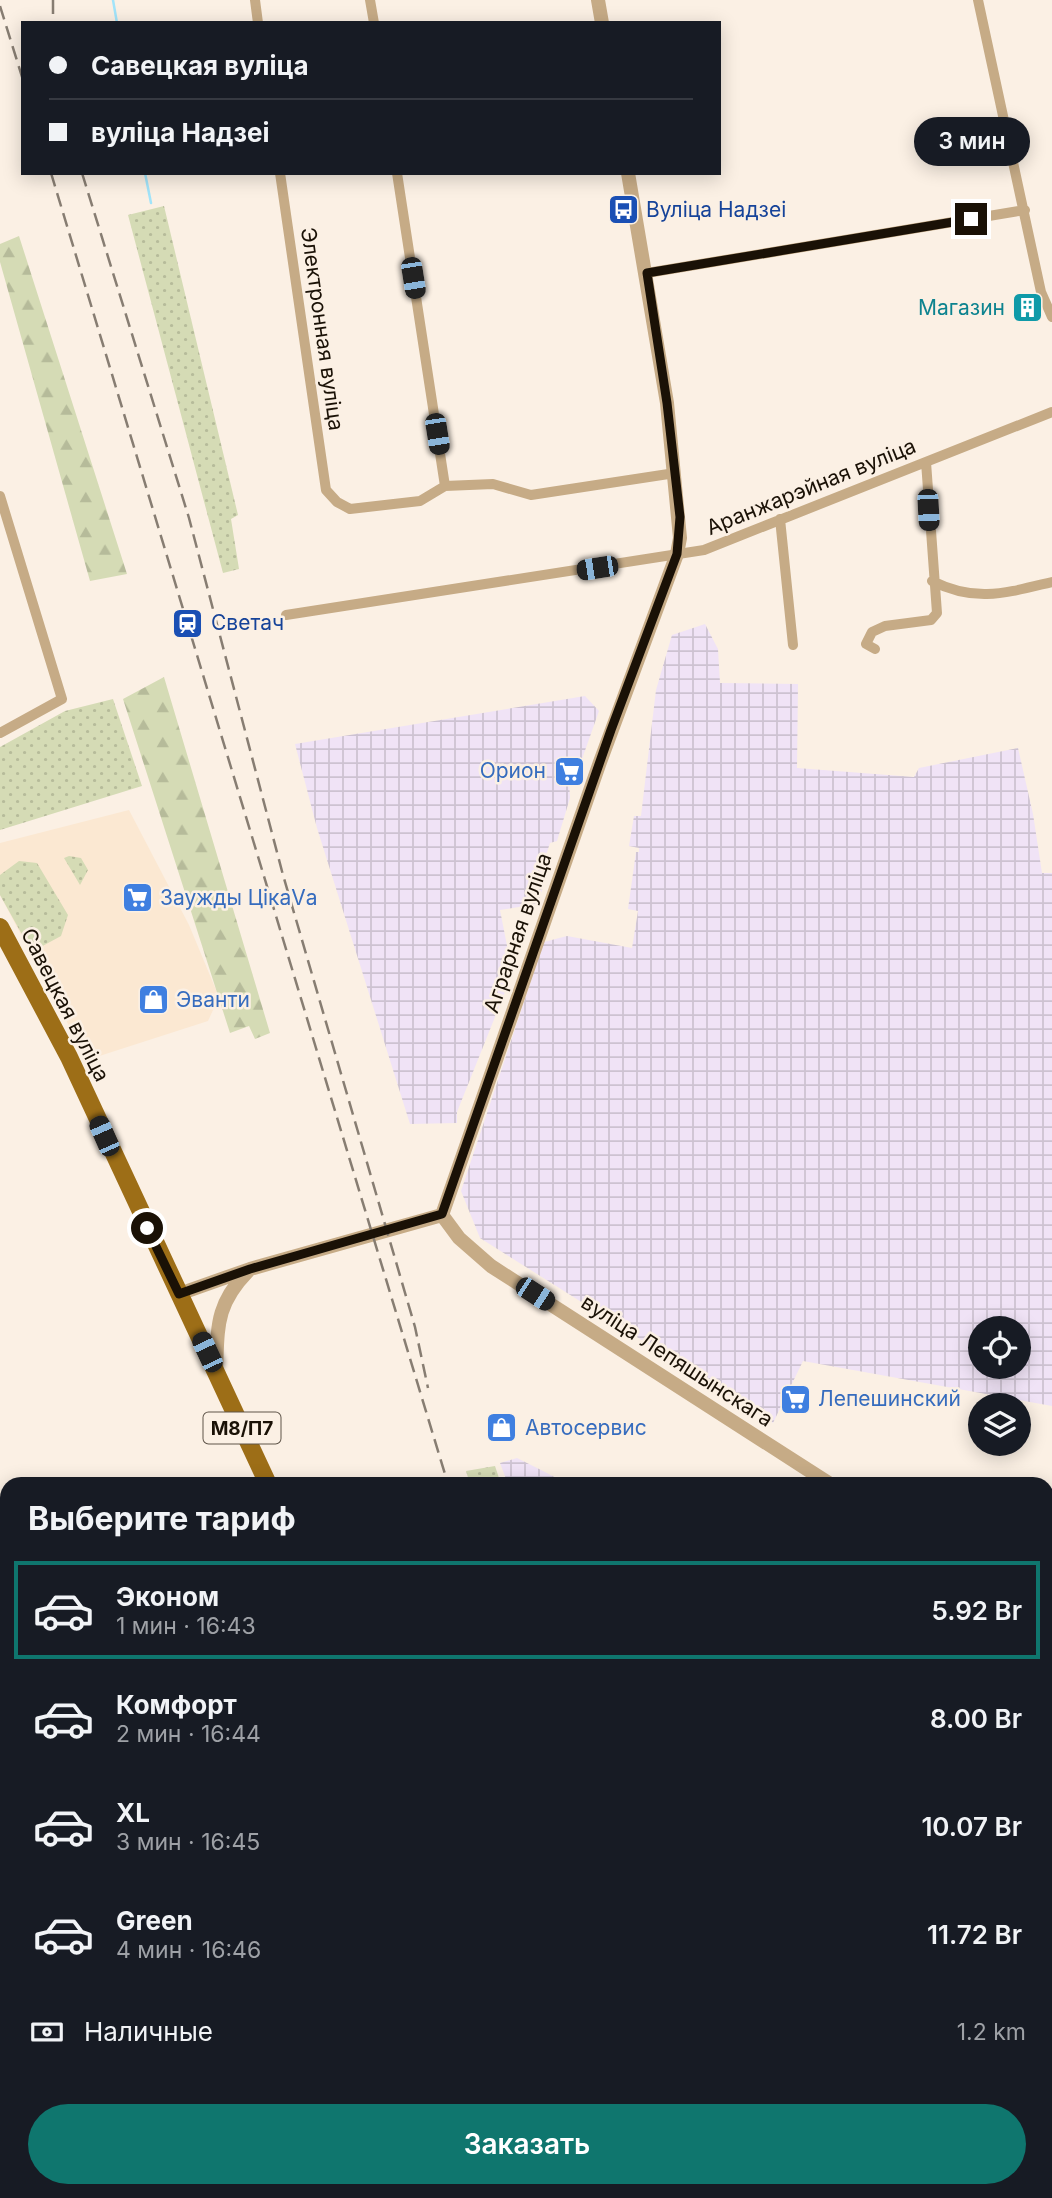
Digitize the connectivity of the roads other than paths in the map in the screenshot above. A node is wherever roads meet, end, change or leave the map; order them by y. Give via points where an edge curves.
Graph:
1 (255, 0) edge
2 (370, 0) edge
3 (598, 0) edge
4 (978, 0) edge
5 (258, 21) edge
6 (374, 21) edge
7 (602, 21) edge
8 (280, 175) edge
9 (397, 175) edge
10 (628, 175) edge
11 (1025, 210) junction
12 (647, 273) junction
13 (1052, 317) edge
14 (1052, 412) edge
15 (926, 462) junction
16 (675, 473) junction
17 (445, 486) junction
18 (0, 496) edge
19 (780, 519) junction
20 (677, 554) junction
21 (932, 581) junction
22 (1052, 582) edge
23 (286, 615) dead end
24 (793, 645) dead end
25 (876, 649) dead end
26 (0, 733) edge
27 (0, 927) edge
28 (442, 1214) junction
29 (250, 1269) junction
30 (179, 1294) junction
31 (216, 1372) junction
32 (265, 1477) edge
33 (819, 1477) edge

1 - 5 street
2 - 6 street
3 - 7 street
4 - 11 street
8 - 17 street, Электронная вуліца via 326,490 351,509 420,501
9 - 17 street
10 - 12 street, Аграрная вуліца
11 - 12 street
11 - 13 street via 1041,292
12 - 16 street, Аграрная вуліца
14 - 15 street, Аранжарэйная вуліца
15 - 19 street, Аранжарэйная вуліца
15 - 21 street
16 - 17 street via 531,495 493,484
16 - 20 street, Аграрная вуліца via 680,517
18 - 26 street via 62,699
19 - 20 street, Аранжарэйная вуліца via 704,550
19 - 24 street
20 - 23 street, Аранжарэйная вуліца
20 - 28 street, Аграрная вуліца
21 - 22 street via 975,596
21 - 25 street via 937,613 931,620 872,632 866,644
27 - 30 main road, Савецкая вуліца / М8/П7 via 68,1057
28 - 29 street
28 - 33 street, вуліца Лепяшынскага via 459,1238 491,1266
29 - 30 street
29 - 31 street via 230,1289 222,1305
30 - 31 main road, Савецкая вуліца / М8/П7
31 - 32 main road, Савецкая вуліца / М8/П7

